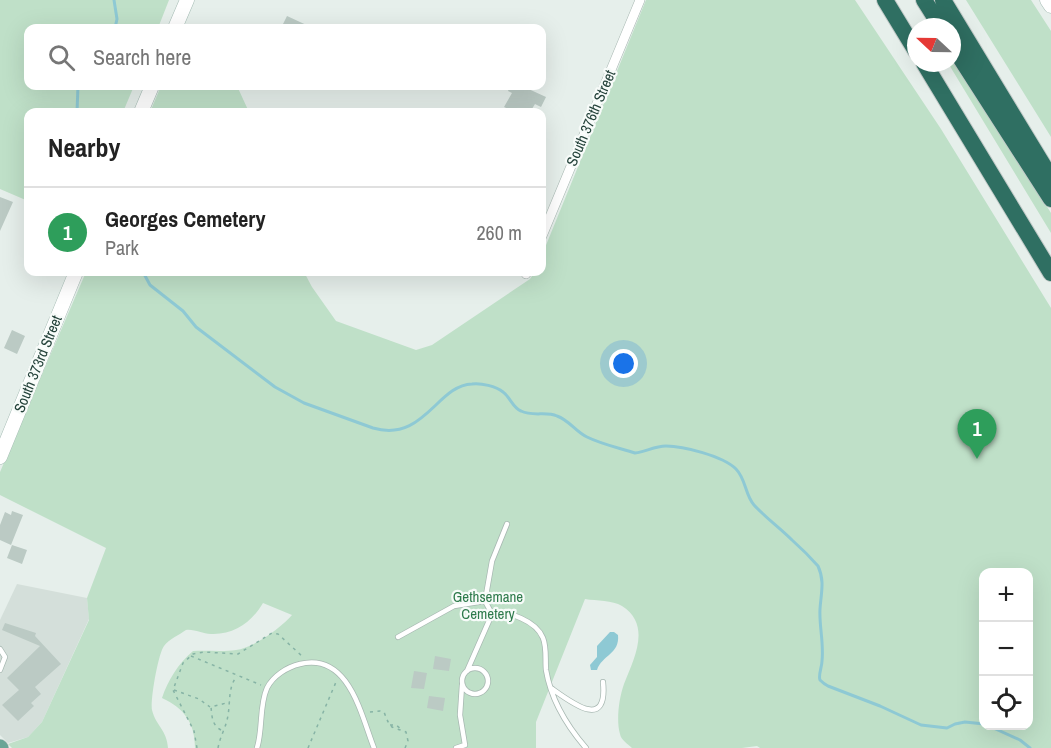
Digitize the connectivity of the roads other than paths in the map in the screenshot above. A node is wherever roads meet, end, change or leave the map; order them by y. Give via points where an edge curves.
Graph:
1 (187, 0) edge
2 (640, 0) edge
3 (885, 0) edge
4 (897, 0) edge
5 (924, 0) edge
6 (943, 0) edge
7 (1047, 0) edge
8 (1051, 6) edge
9 (907, 18) edge
10 (935, 18) edge
11 (177, 24) edge
12 (907, 36) edge
13 (961, 59) edge
14 (929, 72) edge
15 (938, 72) edge
16 (150, 90) edge
17 (143, 108) edge
18 (966, 132) junction
19 (1051, 178) edge
20 (1051, 199) edge
21 (546, 226) edge
22 (1051, 273) edge
23 (74, 276) edge
24 (0, 457) edge
25 (507, 524) dead end
26 (485, 601) junction
27 (492, 614) junction
28 (398, 637) dead end
29 (0, 649) edge
30 (0, 669) edge
31 (466, 671) junction
32 (603, 682) dead end
33 (462, 684) junction
34 (551, 688) junction
35 (465, 746) edge
36 (257, 748) edge
37 (374, 748) edge
38 (456, 748) edge
39 (586, 748) edge

1 - 11 street
2 - 21 street, South 376th Street
3 - 12 highway
4 - 9 highway
5 - 10 highway
6 - 19 highway
7 - 8 street
13 - 20 highway
14 - 18 highway
15 - 18 highway via 959,108
16 - 17 street
18 - 22 highway
23 - 24 street, South 373rd Street
25 - 26 lane via 492,561
26 - 27 lane
26 - 28 lane via 454,606
27 - 31 lane
27 - 34 lane via 511,615 541,634
29 - 30 lane via 5,657
31 - 33 lane
31 - 33 lane via 483,670 489,678 488,685 475,695
32 - 34 lane via 601,705 591,710 581,708
33 - 35 lane via 460,715
34 - 39 lane via 565,722
35 - 38 lane
36 - 37 lane via 268,688 279,674 308,662 324,664 340,673 353,692

